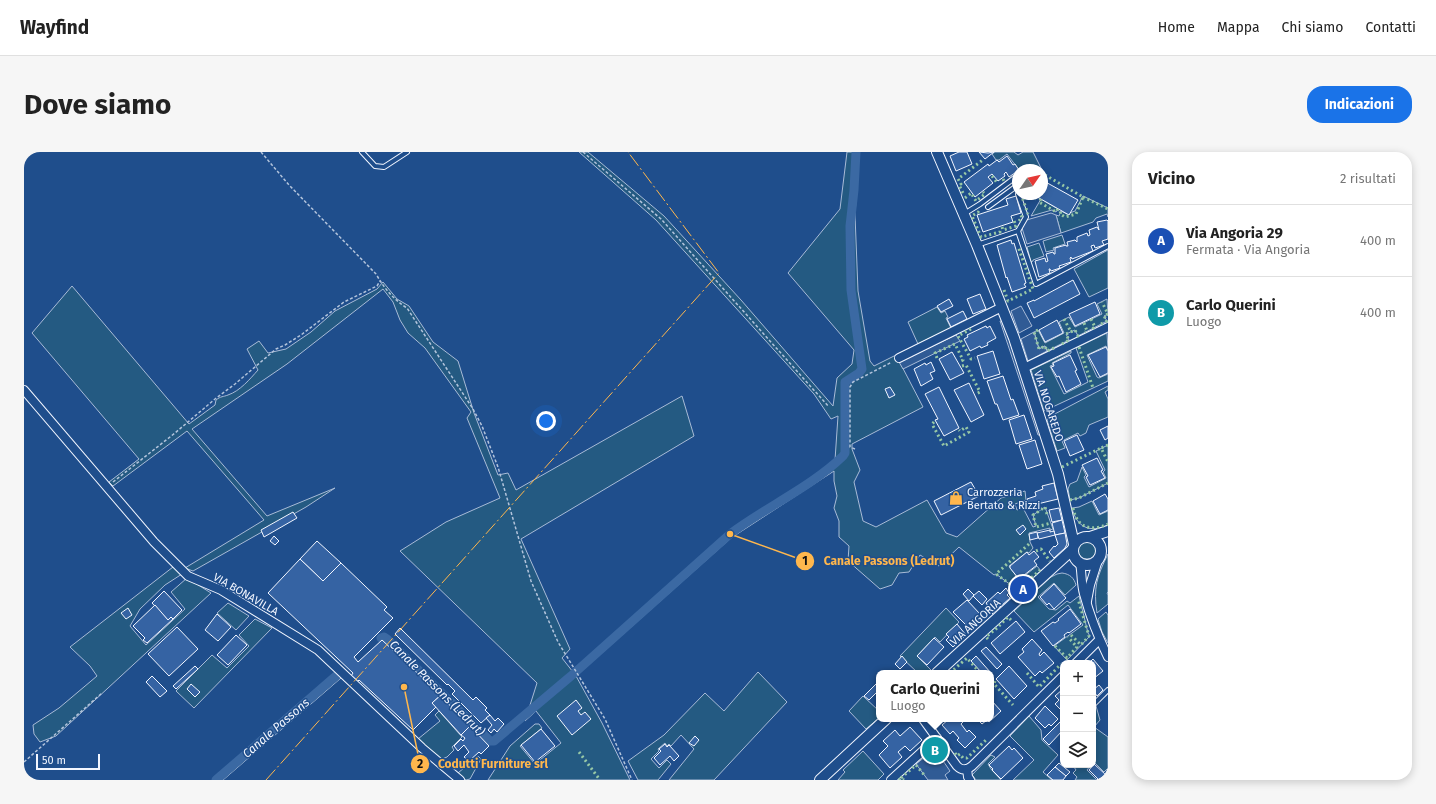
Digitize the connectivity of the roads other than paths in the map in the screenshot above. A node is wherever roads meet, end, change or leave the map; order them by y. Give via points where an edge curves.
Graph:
1 (362, 152) edge
2 (408, 152) edge
3 (937, 152) edge
4 (1012, 180) edge
5 (1012, 189) edge
6 (1020, 200) edge
7 (988, 207) dead end
8 (964, 214) junction
9 (1018, 231) junction
10 (977, 245) junction
11 (1108, 246) edge
12 (1002, 307) junction
13 (1108, 327) edge
14 (899, 358) road end
15 (1024, 368) junction
16 (24, 390) edge
17 (1068, 514) junction
18 (1108, 532) edge
19 (1088, 537) junction
20 (1108, 542) edge
21 (1073, 546) junction
22 (1100, 555) junction
23 (1079, 562) junction
24 (1047, 573) junction
25 (1087, 602) junction
26 (1099, 640) junction
27 (1108, 657) edge
28 (1079, 660) edge
29 (940, 670) edge
30 (1060, 679) edge
31 (1108, 690) edge
32 (1096, 702) edge
33 (883, 722) edge
34 (925, 722) edge
35 (937, 738) junction
36 (966, 770) junction
37 (460, 780) edge
38 (820, 780) edge
39 (891, 780) edge
40 (970, 780) edge

1 - 2 lane via 375,166 384,167
3 - 8 street, VIA NOGAREDO
4 - 8 lane
5 - 7 lane
6 - 9 lane via 1026,217
8 - 10 street, VIA NOGAREDO
9 - 10 lane
9 - 11 lane via 1036,284
10 - 12 street, VIA NOGAREDO
12 - 14 street
12 - 15 street, VIA NOGAREDO
13 - 15 street
15 - 17 street, VIA NOGAREDO
16 - 37 street, VIA BONAVILLA via 172,562 188,576 221,590 318,650 422,748
17 - 19 street, VIA NOGAREDO
17 - 21 street, VIA NOGAREDO
18 - 19 street
19 - 21 street via 1081,538
19 - 22 street via 1098,542
20 - 22 street
21 - 23 street via 1073,554
21 - 24 street, VIA ANGORIA
22 - 23 street via 1091,565
22 - 25 street
23 - 24 street, VIA ANGORIA via 1061,565
23 - 25 street
24 - 29 street, VIA ANGORIA
25 - 26 street
26 - 27 street
26 - 28 street
30 - 36 street
31 - 32 lane
33 - 38 street
34 - 35 street
35 - 36 street via 957,766
35 - 39 street
36 - 40 street

